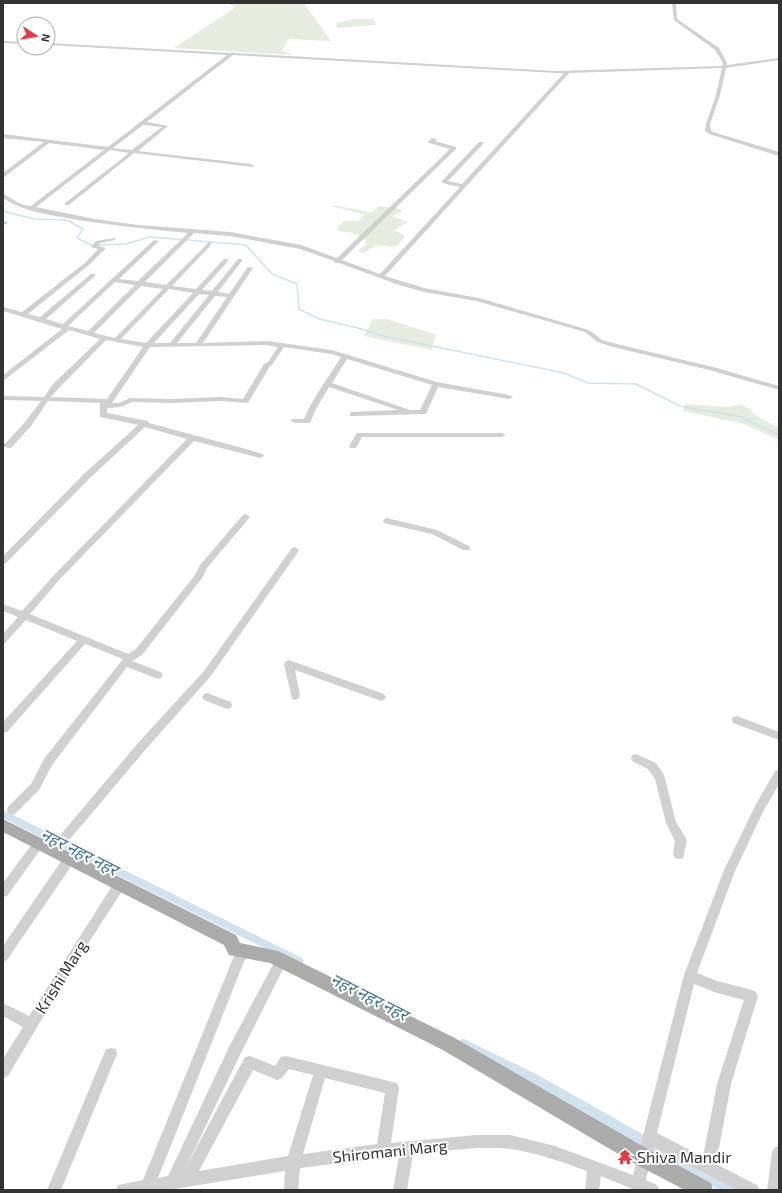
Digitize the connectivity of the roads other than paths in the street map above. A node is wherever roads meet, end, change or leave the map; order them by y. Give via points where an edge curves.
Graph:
1 (674, 3) edge
2 (3, 42) edge
3 (16, 43) edge
4 (56, 44) edge
5 (233, 53) junction
6 (779, 60) edge
7 (724, 67) junction
8 (567, 72) junction
9 (143, 123) junction
10 (3, 136) edge
11 (434, 139) dead end
12 (49, 141) junction
13 (482, 143) dead end
14 (110, 149) junction
15 (134, 152) junction
16 (779, 154) edge
17 (251, 166) dead end
18 (3, 176) edge
19 (463, 186) junction
20 (3, 196) edge
21 (67, 204) dead end
22 (32, 208) junction
23 (191, 233) dead end
24 (113, 239) dead end
25 (156, 241) dead end
26 (209, 244) dead end
27 (226, 260) dead end
28 (240, 260) dead end
29 (337, 262) junction
30 (250, 268) dead end
31 (93, 276) dead end
32 (381, 277) junction
33 (114, 280) junction
34 (140, 284) junction
35 (168, 288) junction
36 (196, 292) junction
37 (213, 294) junction
38 (231, 296) junction
39 (3, 309) edge
40 (23, 315) junction
41 (41, 320) junction
42 (65, 327) junction
43 (89, 334) junction
44 (105, 338) junction
45 (117, 340) junction
46 (148, 345) junction
47 (172, 345) junction
48 (198, 345) junction
49 (282, 345) junction
50 (345, 357) junction
51 (3, 379) edge
52 (327, 384) junction
53 (436, 384) junction
54 (779, 388) edge
55 (509, 397) dead end
56 (3, 398) edge
57 (46, 399) junction
58 (104, 403) junction
59 (412, 412) junction
60 (353, 414) dead end
61 (295, 421) dead end
62 (145, 423) junction
63 (502, 436) dead end
64 (192, 438) junction
65 (3, 445) edge
66 (353, 446) dead end
67 (260, 456) dead end
68 (246, 517) dead end
69 (388, 521) dead end
70 (466, 548) dead end
71 (295, 550) dead end
72 (3, 561) edge
73 (3, 607) edge
74 (23, 616) junction
75 (3, 640) edge
76 (83, 640) junction
77 (128, 660) junction
78 (158, 675) dead end
79 (295, 696) dead end
80 (207, 697) dead end
81 (381, 697) dead end
82 (227, 705) dead end
83 (737, 720) dead end
84 (3, 729) edge
85 (779, 736) edge
86 (636, 758) dead end
87 (779, 774) edge
88 (12, 810) dead end
89 (3, 825) edge
90 (66, 836) dead end
91 (39, 842) junction
92 (678, 854) dead end
93 (70, 858) junction
94 (120, 884) junction
95 (3, 892) edge
96 (244, 951) junction
97 (3, 956) edge
98 (281, 961) junction
99 (690, 977) junction
100 (3, 1009) edge
101 (31, 1024) junction
102 (111, 1054) dead end
103 (321, 1070) junction
104 (3, 1071) edge
105 (647, 1146) junction
106 (407, 1148) junction
107 (383, 1151) junction
108 (779, 1153) edge
109 (294, 1163) junction
110 (595, 1167) junction
111 (708, 1167) junction
112 (187, 1180) junction
113 (172, 1182) junction
114 (638, 1184) junction
115 (146, 1187) junction
116 (54, 1190) edge
117 (123, 1190) edge
118 (291, 1190) edge
119 (400, 1190) edge
120 (592, 1190) edge
121 (652, 1190) edge
122 (704, 1190) edge
123 (752, 1190) edge
124 (774, 1190) edge

1 - 7 street via 676,19 717,49 723,57
2 - 3 street
4 - 5 street
5 - 8 street
5 - 9 street
6 - 7 street
7 - 8 street
7 - 16 street via 708,131
8 - 19 street
9 - 14 street
9 - 15 street via 166,126
10 - 12 street
11 - 29 street via 431,142 454,148
12 - 14 street
12 - 18 street
13 - 19 street via 444,182
14 - 15 street
14 - 22 street
15 - 17 street
15 - 21 street
19 - 32 street
20 - 22 street via 19,206
22 - 29 street via 118,224 265,240 300,247
23 - 34 street
24 - 40 street via 96,245 103,248
25 - 33 street
26 - 35 street
27 - 36 street
28 - 37 street
29 - 32 street
30 - 38 street
31 - 41 street
32 - 54 street via 424,290 497,304 587,331 600,341 614,346 711,368
33 - 34 street
33 - 42 street
34 - 35 street
34 - 43 street
35 - 36 street
35 - 45 street
36 - 37 street
36 - 46 street
37 - 38 street
37 - 47 street
38 - 48 street
39 - 40 street
40 - 41 street
41 - 42 street
42 - 43 street
42 - 51 street
43 - 44 street
44 - 45 street
44 - 57 street
45 - 46 street
46 - 47 street
46 - 58 street via 109,401
47 - 48 street
48 - 49 street
49 - 50 street via 332,352
49 - 58 street via 245,401 130,400 125,404
50 - 52 street
50 - 53 street
52 - 59 street
52 - 61 street via 307,421
53 - 55 street
53 - 59 street via 423,412
56 - 57 street
57 - 58 street
57 - 65 street via 8,446
58 - 62 street via 103,415
59 - 60 street
62 - 64 street
62 - 72 street via 88,475
63 - 66 street via 360,435
64 - 67 street
64 - 74 street via 58,576
68 - 77 street via 203,567 199,576 139,652
69 - 70 street via 434,532
71 - 90 street via 207,674
73 - 74 street
74 - 75 street
74 - 76 street
76 - 77 street
76 - 84 street
77 - 78 street
77 - 88 street via 48,762 35,787
79 - 81 street via 289,664
80 - 82 street
83 - 85 street
86 - 92 street via 652,766 660,778 671,823 681,840
87 - 99 street via 730,870
89 - 91 main road
91 - 93 main road
91 - 95 street
93 - 94 main road
93 - 97 street
94 - 96 main road via 230,940 235,950
94 - 101 street, Krishi Marg
96 - 98 main road via 272,956
96 - 115 street via 238,960
98 - 105 main road via 448,1043
98 - 113 street
99 - 105 street
99 - 111 street via 752,996 724,1084
100 - 101 street
101 - 104 street, Krishi Marg
102 - 116 street
103 - 107 street via 392,1088
103 - 109 street
103 - 112 street via 286,1062 277,1073 250,1062
105 - 111 street
105 - 114 street
105 - 122 main road
106 - 107 street, Shiromani Marg
106 - 110 street, Shiromani Marg via 486,1142 520,1144
106 - 119 street
107 - 109 street, Shiromani Marg
108 - 124 street
109 - 112 street, Shiromani Marg
109 - 118 street
110 - 114 street, Shiromani Marg
110 - 120 street
111 - 123 street
112 - 113 street, Shiromani Marg
113 - 115 street, Shiromani Marg
114 - 121 street, Shiromani Marg
115 - 117 street, Shiromani Marg

